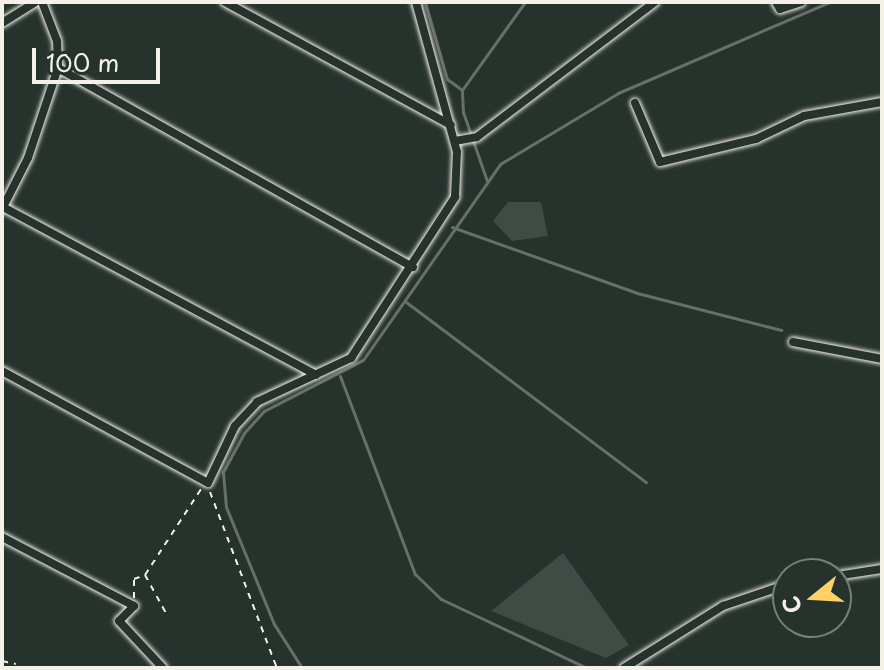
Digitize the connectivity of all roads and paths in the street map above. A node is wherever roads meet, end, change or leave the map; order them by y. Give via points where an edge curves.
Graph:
1 (35, 2) edge
2 (42, 2) edge
3 (225, 2) edge
4 (416, 2) edge
5 (655, 2) edge
6 (776, 2) edge
7 (801, 2) edge
8 (2, 23) edge
9 (58, 68) junction
10 (882, 102) edge
11 (635, 103) dead end
12 (451, 125) junction
13 (455, 141) junction
14 (2, 208) edge
15 (413, 267) junction
16 (793, 342) dead end
17 (882, 359) edge
18 (2, 371) edge
19 (316, 375) junction
20 (208, 483) junction
21 (2, 537) edge
22 (882, 569) edge
23 (852, 574) edge
24 (145, 575) junction
25 (772, 589) edge
26 (134, 606) junction
27 (166, 613) dead end
28 (2, 661) edge
29 (16, 664) dead end
30 (163, 668) edge
31 (277, 668) edge
32 (624, 668) edge

1 - 8 street
2 - 9 street via 57,41
3 - 12 street
4 - 12 street
5 - 13 street via 477,137
6 - 7 street via 780,9
9 - 14 street via 28,158
9 - 15 street
10 - 11 street via 804,116 756,139 660,162
12 - 13 street
13 - 15 street via 455,197
14 - 19 street
15 - 19 street via 351,358
16 - 17 street
18 - 20 street
19 - 20 street via 257,402 235,426
20 - 24 path via 187,503
20 - 31 path
21 - 26 street
22 - 23 street
24 - 26 path via 134,579
24 - 27 path
25 - 32 street via 723,606
26 - 30 street via 119,621
28 - 29 path

